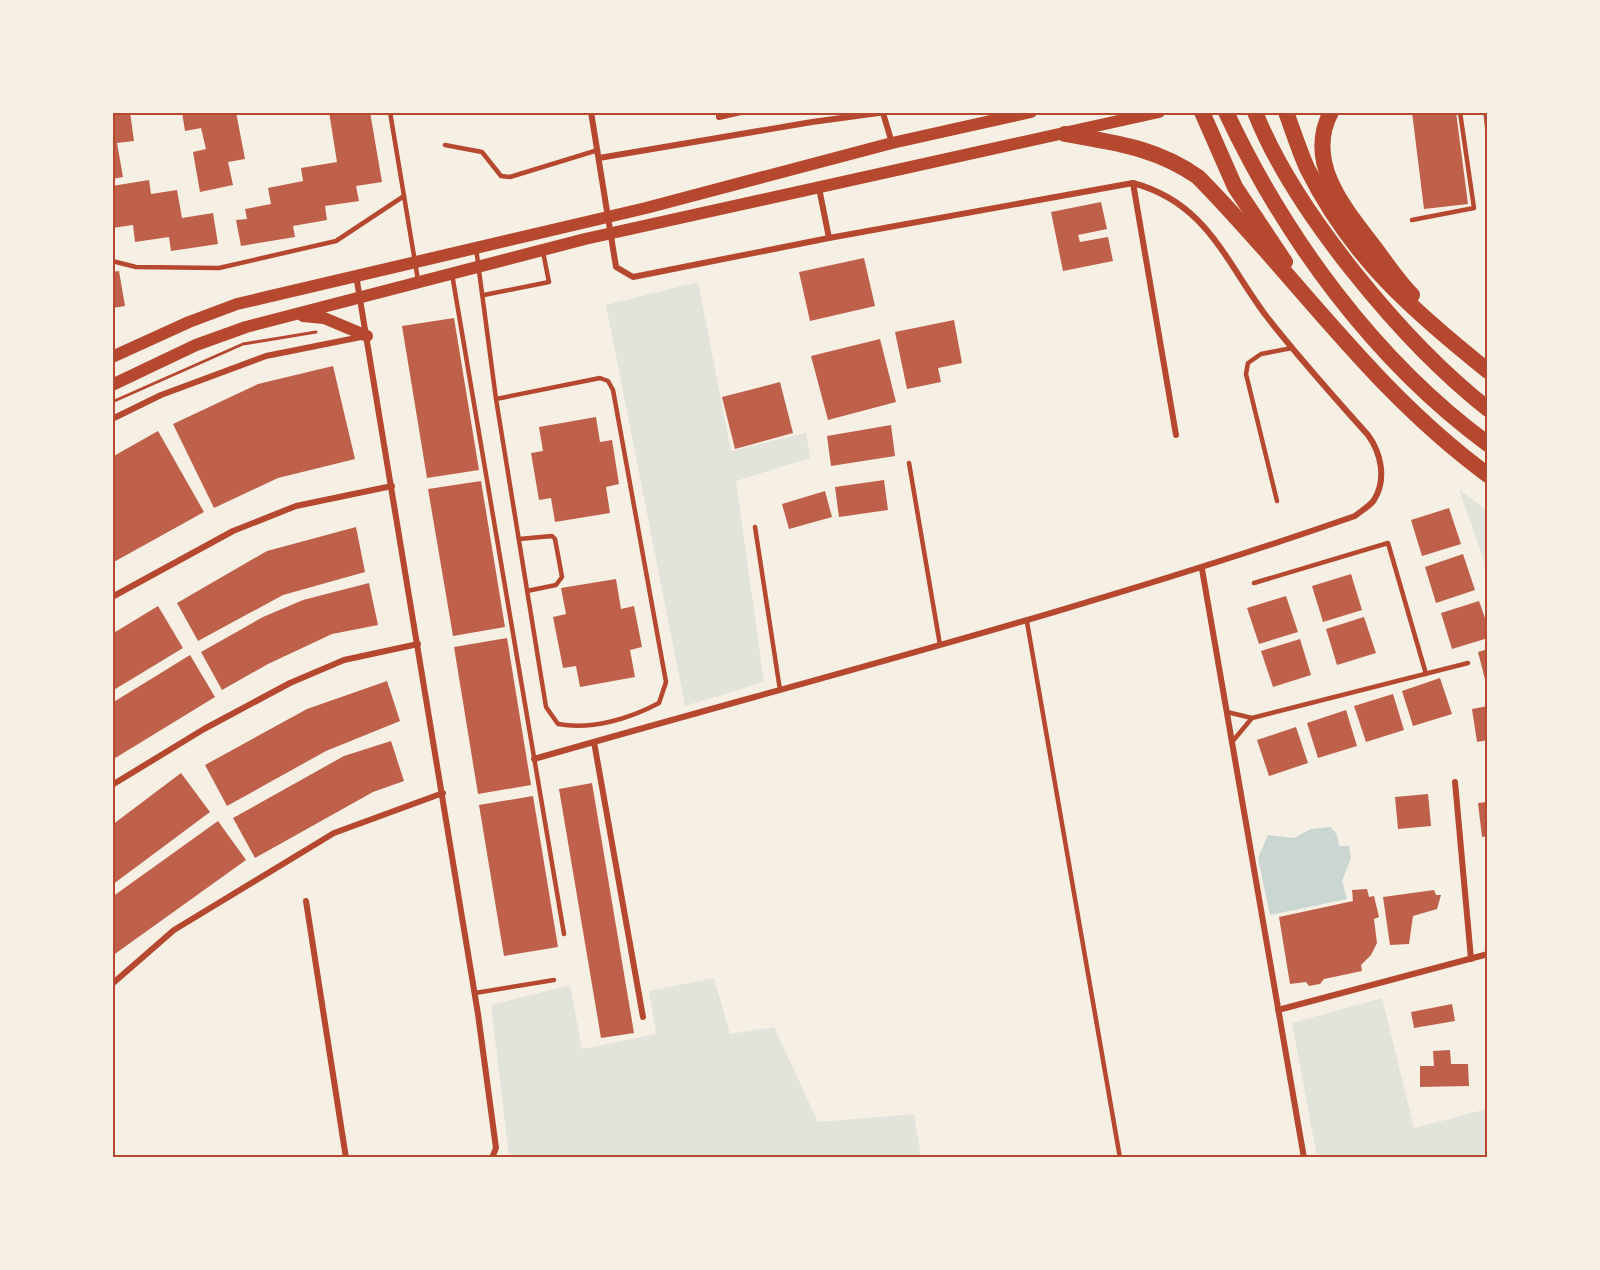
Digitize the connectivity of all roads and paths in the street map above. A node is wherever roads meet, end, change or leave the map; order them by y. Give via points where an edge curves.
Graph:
1 (390, 112) edge
2 (591, 112) edge
3 (719, 112) edge
4 (741, 112) edge
5 (1031, 112) edge
6 (1159, 112) edge
7 (1203, 112) edge
8 (1226, 112) edge
9 (1255, 112) edge
10 (1286, 112) edge
11 (1331, 112) edge
12 (1460, 112) edge
13 (884, 113) edge
14 (1065, 134) junction
15 (892, 143) junction
16 (445, 145) dead end
17 (598, 149) junction
18 (599, 158) junction
19 (1306, 166) junction
20 (1133, 183) junction
21 (1236, 187) junction
22 (819, 188) junction
23 (404, 196) junction
24 (1412, 220) dead end
25 (829, 238) junction
26 (475, 246) junction
27 (543, 250) junction
28 (112, 261) edge
29 (414, 261) junction
30 (479, 267) junction
31 (356, 274) junction
32 (452, 274) junction
33 (418, 283) junction
34 (484, 295) junction
35 (360, 298) junction
36 (293, 315) junction
37 (1329, 327) junction
38 (321, 331) dead end
39 (368, 336) junction
40 (1292, 348) junction
41 (112, 357) edge
42 (1472, 359) junction
43 (1488, 371) edge
44 (112, 385) edge
45 (496, 399) junction
46 (112, 402) edge
47 (1488, 410) edge
48 (112, 419) edge
49 (1176, 435) dead end
50 (1488, 444) edge
51 (909, 464) dead end
52 (1488, 476) edge
53 (392, 486) junction
54 (1277, 501) dead end
55 (755, 527) dead end
56 (519, 539) junction
57 (1202, 569) junction
58 (1254, 583) dead end
59 (527, 591) junction
60 (112, 597) edge
61 (1028, 622) junction
62 (418, 644) junction
63 (940, 645) junction
64 (1468, 663) dead end
65 (1426, 674) junction
66 (780, 691) junction
67 (1227, 712) junction
68 (1252, 717) junction
69 (594, 742) junction
70 (1232, 742) junction
71 (534, 759) junction
72 (1455, 782) dead end
73 (112, 785) edge
74 (443, 793) junction
75 (306, 901) dead end
76 (564, 934) dead end
77 (1488, 954) edge
78 (1471, 959) junction
79 (554, 980) dead end
80 (112, 984) edge
81 (475, 993) junction
82 (1278, 1010) junction
83 (643, 1017) dead end
84 (237, 1158) edge
85 (258, 1158) edge
86 (346, 1158) edge
87 (492, 1158) edge
88 (1120, 1158) edge
89 (1304, 1158) edge

1 - 23 lane
2 - 17 street
3 - 4 street via 719,117
5 - 15 main road
6 - 14 main road
7 - 21 highway
8 - 50 highway via 1276,208 1344,303 1437,402
9 - 47 highway via 1292,184 1347,262 1446,373
10 - 19 highway
11 - 42 highway via 1323,153 1326,172 1340,202 1407,290
12 - 24 lane via 1474,208
13 - 15 street
13 - 18 street
14 - 22 main road
14 - 37 highway via 1154,152 1198,177
15 - 26 main road via 646,208
16 - 17 lane via 482,152 501,176 510,177
17 - 18 street
18 - 25 street via 616,267 633,277
19 - 21 highway via 1284,141 1257,143 1246,152
19 - 42 highway via 1346,233 1372,267 1400,298
20 - 25 street
20 - 40 street via 1175,199 1197,218
20 - 49 street
21 - 37 highway
22 - 25 street
22 - 27 main road
23 - 28 lane via 336,241 219,268 136,267
23 - 29 lane
26 - 29 main road
26 - 30 lane
27 - 30 main road
27 - 34 lane via 549,282
29 - 31 main road
29 - 33 lane
30 - 32 main road
30 - 34 lane
31 - 35 street
31 - 41 main road via 237,304
32 - 33 main road
32 - 71 lane
33 - 35 main road
34 - 45 lane
35 - 36 main road
35 - 39 street
36 - 39 main road via 324,318
36 - 44 main road via 196,345
37 - 52 highway via 1425,426
38 - 46 path via 243,344
39 - 48 street via 266,356 161,395
39 - 53 street
40 - 54 lane via 1261,354 1248,363 1246,374
40 - 57 street via 1379,450 1381,476 1374,500 1355,516
42 - 43 highway
45 - 56 lane
45 - 59 lane via 600,378 608,381 613,390 666,682 659,703 632,717 572,727 558,724 546,707
51 - 63 lane
53 - 60 street via 296,506 233,531
53 - 62 street
55 - 66 lane
56 - 59 lane
56 - 59 lane via 552,536 562,577 556,585
57 - 61 street
57 - 67 street
58 - 65 lane via 1388,543
61 - 63 street
61 - 88 lane
62 - 73 street via 344,660 290,683
62 - 74 street
63 - 66 street
64 - 65 lane
65 - 68 lane
66 - 69 street
67 - 68 lane
67 - 70 street
68 - 70 lane
69 - 71 street
69 - 83 street
70 - 82 street
71 - 76 lane
72 - 78 street
74 - 80 street via 334,833 174,930
74 - 81 street
75 - 86 street
77 - 78 street
78 - 82 street
79 - 81 lane
81 - 87 street via 495,1148
82 - 89 street
84 - 85 street

